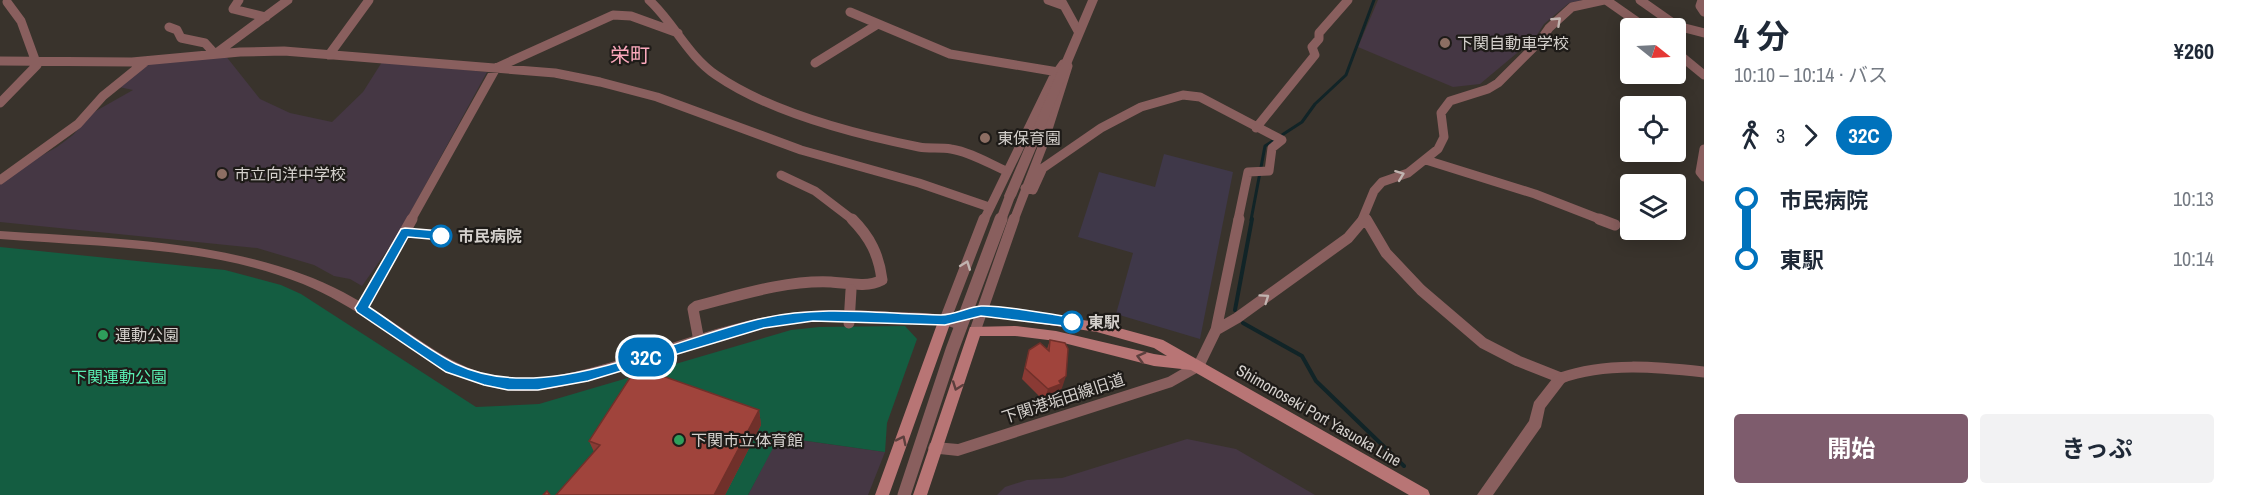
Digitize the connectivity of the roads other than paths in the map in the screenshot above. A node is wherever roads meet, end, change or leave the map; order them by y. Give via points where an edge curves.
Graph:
1 (239, 0) edge
2 (288, 0) edge
3 (369, 0) edge
4 (649, 0) edge
5 (1048, 0) edge
6 (1093, 0) edge
7 (1348, 0) edge
8 (1355, 0) edge
9 (1605, 0) edge
10 (1640, 0) edge
11 (1702, 0) edge
12 (7, 2) edge
13 (1061, 2) edge
14 (850, 12) dead end
15 (1704, 12) edge
16 (266, 16) junction
17 (1631, 18) edge
18 (878, 24) junction
19 (169, 27) dead end
20 (1078, 31) junction
21 (678, 33) junction
22 (1704, 33) edge
23 (1319, 39) junction
24 (1071, 51) junction
25 (215, 54) junction
26 (329, 55) junction
27 (1686, 60) edge
28 (0, 61) edge
29 (36, 61) junction
30 (146, 62) junction
31 (815, 63) dead end
32 (496, 68) junction
33 (1058, 72) junction
34 (1704, 75) edge
35 (0, 103) edge
36 (1256, 128) junction
37 (1704, 149) edge
38 (1426, 160) junction
39 (1006, 171) junction
40 (781, 175) dead end
41 (1704, 177) edge
42 (0, 180) edge
43 (1025, 188) junction
44 (989, 207) junction
45 (1365, 217) junction
46 (1615, 225) dead end
47 (0, 235) edge
48 (851, 286) junction
49 (362, 308) junction
50 (981, 311) junction
51 (945, 320) junction
52 (849, 323) dead end
53 (1216, 330) junction
54 (975, 331) junction
55 (699, 341) junction
56 (1199, 365) junction
57 (1704, 372) edge
58 (1561, 378) junction
59 (935, 448) junction
60 (882, 495) edge
61 (904, 495) edge
62 (920, 495) edge
63 (1423, 495) edge
64 (1484, 495) edge

1 - 16 street via 233,9
2 - 16 street
3 - 26 street
4 - 21 street
5 - 13 street
6 - 20 street
7 - 23 street via 1319,33
8 - 23 street
9 - 17 street
38 -> 9 street via 1444,137 1441,113 1450,101 1498,84 1572,7
10 - 22 street via 1672,25
11 - 15 street
12 - 29 street via 21,21
13 - 20 street
14 - 18 street
16 - 25 street
18 - 31 street
18 - 33 street via 950,54
19 - 25 street via 183,39 205,43
20 - 24 street
21 - 32 street via 631,16 613,15
21 - 39 street via 705,67 757,97 795,112 922,148 963,152
23 - 36 street via 1312,47 1315,55
24 - 33 street
24 - 43 street via 1067,75
24 - 61 street, bridge via 1010,196 952,350
25 - 26 street via 268,51
25 - 30 street
26 - 32 street
27 - 34 street
28 - 29 street
29 - 30 street
29 - 35 street
30 - 42 street via 103,96 71,130
32 - 44 street via 555,73 657,97 801,150
32 - 49 street
33 - 39 street
36 - 43 street via 1191,95 1159,101 1101,128 1043,168 1033,190
36 - 53 street via 1282,140 1272,148 1268,172 1248,172
37 - 41 street via 1700,172
45 -> 38 street via 1374,191 1382,182 1408,173
38 - 46 street via 1535,194
39 - 44 street
40 - 48 street via 831,203 869,239 879,257 882,280
43 - 50 street
51 -> 44 street
53 -> 45 street via 1339,246
45 - 58 street via 1386,253 1475,336 1518,361
47 - 49 street via 152,248 245,261 300,278
48 - 52 street, bridge
48 - 55 street via 779,286 698,306 693,309
49 - 55 street via 451,368 508,384 538,384 588,375
50 - 51 main road, Shimonoseki Port Yasuoka Line
50 - 54 street
50 - 56 main road, Shimonoseki Port Yasuoka Line via 1097,327 1158,344
51 - 54 street
51 - 55 street via 813,316 764,323
60 -> 51 main road
53 - 56 street
56 -> 54 main road, Shimonoseki Port Yasuoka Line via 1154,360 1056,336
54 -> 59 main road
56 - 59 street, 下関港垢田線旧道 via 1172,381 1071,415 958,450
56 - 63 main road, Shimonoseki Port Yasuoka Line
57 - 58 street via 1624,368 1580,371
58 - 64 street via 1539,406 1536,423
59 - 62 main road

